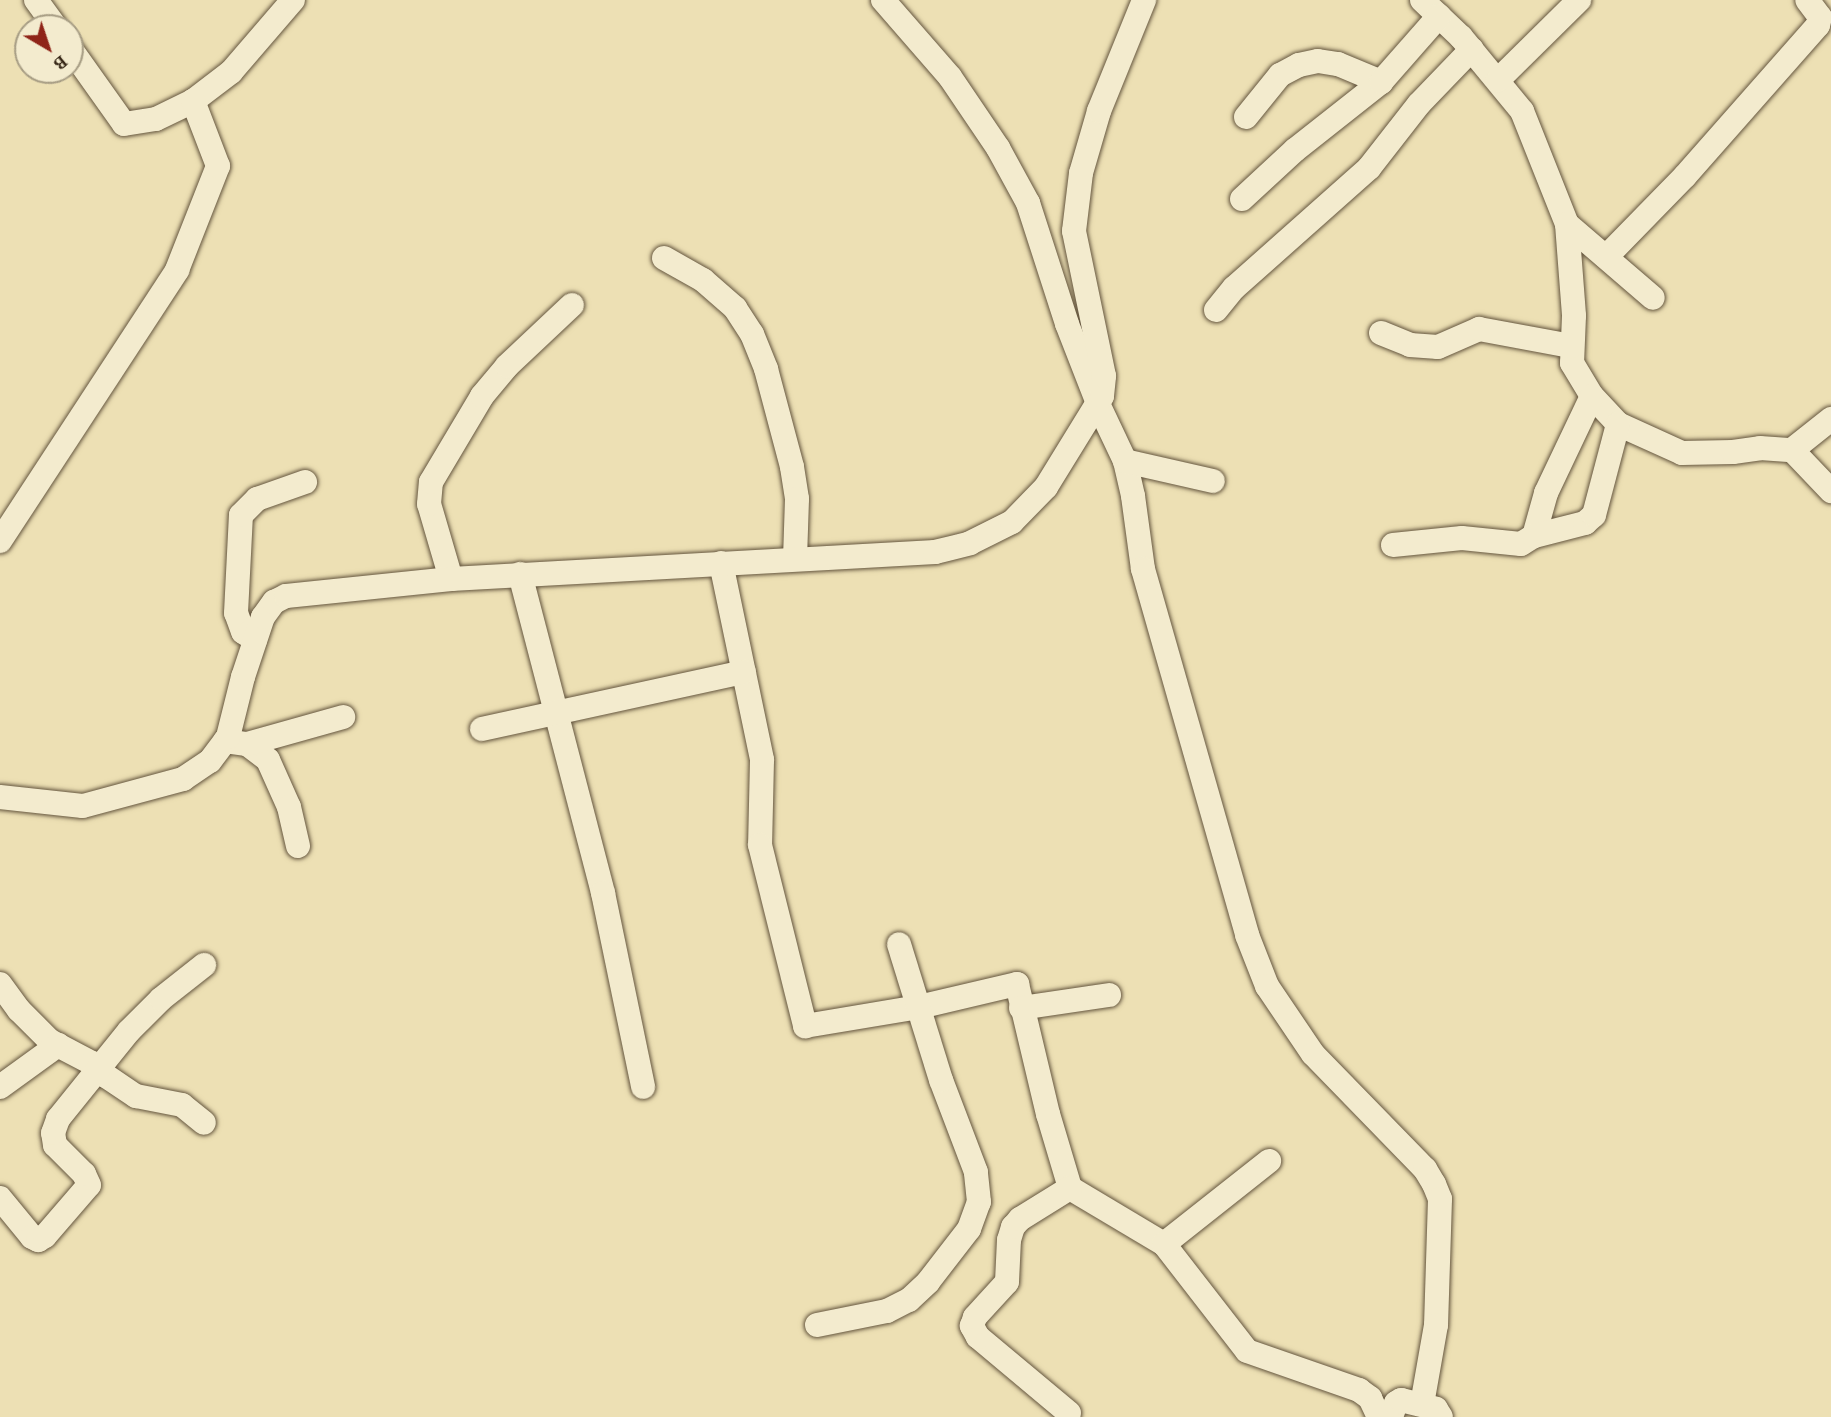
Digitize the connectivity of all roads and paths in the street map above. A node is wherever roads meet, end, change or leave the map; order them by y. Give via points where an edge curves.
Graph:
1 (293, 0) edge
2 (883, 0) edge
3 (1144, 0) edge
4 (1579, 0) edge
5 (1807, 0) edge
6 (1431, 8) edge
7 (1472, 49) junction
8 (84, 68) edge
9 (1498, 80) junction
10 (1381, 82) junction
11 (193, 101) junction
12 (1247, 117) dead end
13 (1242, 199) dead end
14 (1567, 224) junction
15 (1606, 257) junction
16 (664, 258) dead end
17 (1653, 298) dead end
18 (572, 305) dead end
19 (1216, 310) dead end
20 (1381, 333) dead end
21 (1571, 346) junction
22 (1592, 396) junction
23 (1092, 416) junction
24 (1831, 419) edge
25 (1618, 424) junction
26 (1792, 450) junction
27 (1125, 461) junction
28 (1213, 481) dead end
29 (305, 482) dead end
30 (1831, 491) edge
31 (1534, 536) junction
32 (0, 541) edge
33 (1393, 545) dead end
34 (795, 559) junction
35 (721, 563) junction
36 (520, 574) junction
37 (451, 579) junction
38 (255, 640) junction
39 (744, 672) junction
40 (554, 713) junction
41 (343, 717) dead end
42 (482, 729) dead end
43 (236, 743) junction
44 (0, 797) edge
45 (298, 846) dead end
46 (899, 944) dead end
47 (204, 965) dead end
48 (0, 984) edge
49 (1110, 995) dead end
50 (919, 1007) junction
51 (1021, 1008) junction
52 (58, 1045) junction
53 (99, 1067) junction
54 (0, 1087) edge
55 (643, 1087) dead end
56 (204, 1123) dead end
57 (1269, 1161) dead end
58 (1070, 1188) junction
59 (0, 1198) edge
60 (1164, 1244) junction
61 (817, 1325) dead end
62 (1414, 1408) edge
63 (1069, 1412) dead end
64 (1379, 1417) edge

1 - 11 street via 231,72
2 - 23 street via 950,77 1028,203
3 - 23 street via 1081,173 1074,232 1104,376
4 - 9 street
5 - 15 street via 1819,17 1818,25
6 - 7 street
6 - 10 street
7 - 9 street
7 - 19 street via 1419,104 1369,168 1234,288
8 - 11 street via 124,124 156,119
9 - 14 street via 1522,111
10 - 12 street via 1338,64 1318,61 1299,65 1280,75
10 - 13 street
11 - 32 street via 218,166 177,270
14 - 15 street
14 - 21 street via 1574,316
15 - 17 street
16 - 34 street via 704,280 735,308 752,334 793,467
18 - 37 street via 482,396 431,482 429,504
20 - 21 street via 1423,347 1449,344 1479,329
21 - 22 street via 1573,363
22 - 25 street
22 - 31 street via 1546,493
23 - 27 street
23 - 34 street via 1035,501 987,536 935,552
24 - 26 street
25 - 26 street via 1682,453
25 - 31 street via 1594,515 1585,523
26 - 30 street
27 - 28 street
27 - 62 street via 1143,569 1256,961 1297,1033 1425,1169 1440,1199 1436,1325
29 - 38 street via 257,499 241,515 236,613 243,632
31 - 33 street via 1521,544 1462,538
34 - 35 street
35 - 36 street
35 - 39 street
36 - 37 street
36 - 40 street
37 - 38 street via 286,596 265,612
38 - 43 street
39 - 40 street
39 - 50 street via 762,760 760,845 805,1026
40 - 42 street
40 - 55 street via 603,892
41 - 43 street
43 - 44 street via 183,779 145,792 83,806
43 - 45 street via 268,760 289,807
46 - 50 street
47 - 53 street via 161,999
48 - 52 street via 37,1029
49 - 51 street
50 - 51 street via 1017,984
50 - 61 street via 979,1181 975,1216 928,1282 909,1300 887,1311
51 - 58 street
52 - 53 street
52 - 54 street
53 - 56 street via 136,1096 182,1105
53 - 59 street via 66,1106 53,1133 55,1144 89,1185 38,1240
57 - 60 street
58 - 60 street
58 - 63 street via 1013,1227 1007,1282 972,1326 978,1337
60 - 64 street via 1247,1351 1359,1390 1370,1398

